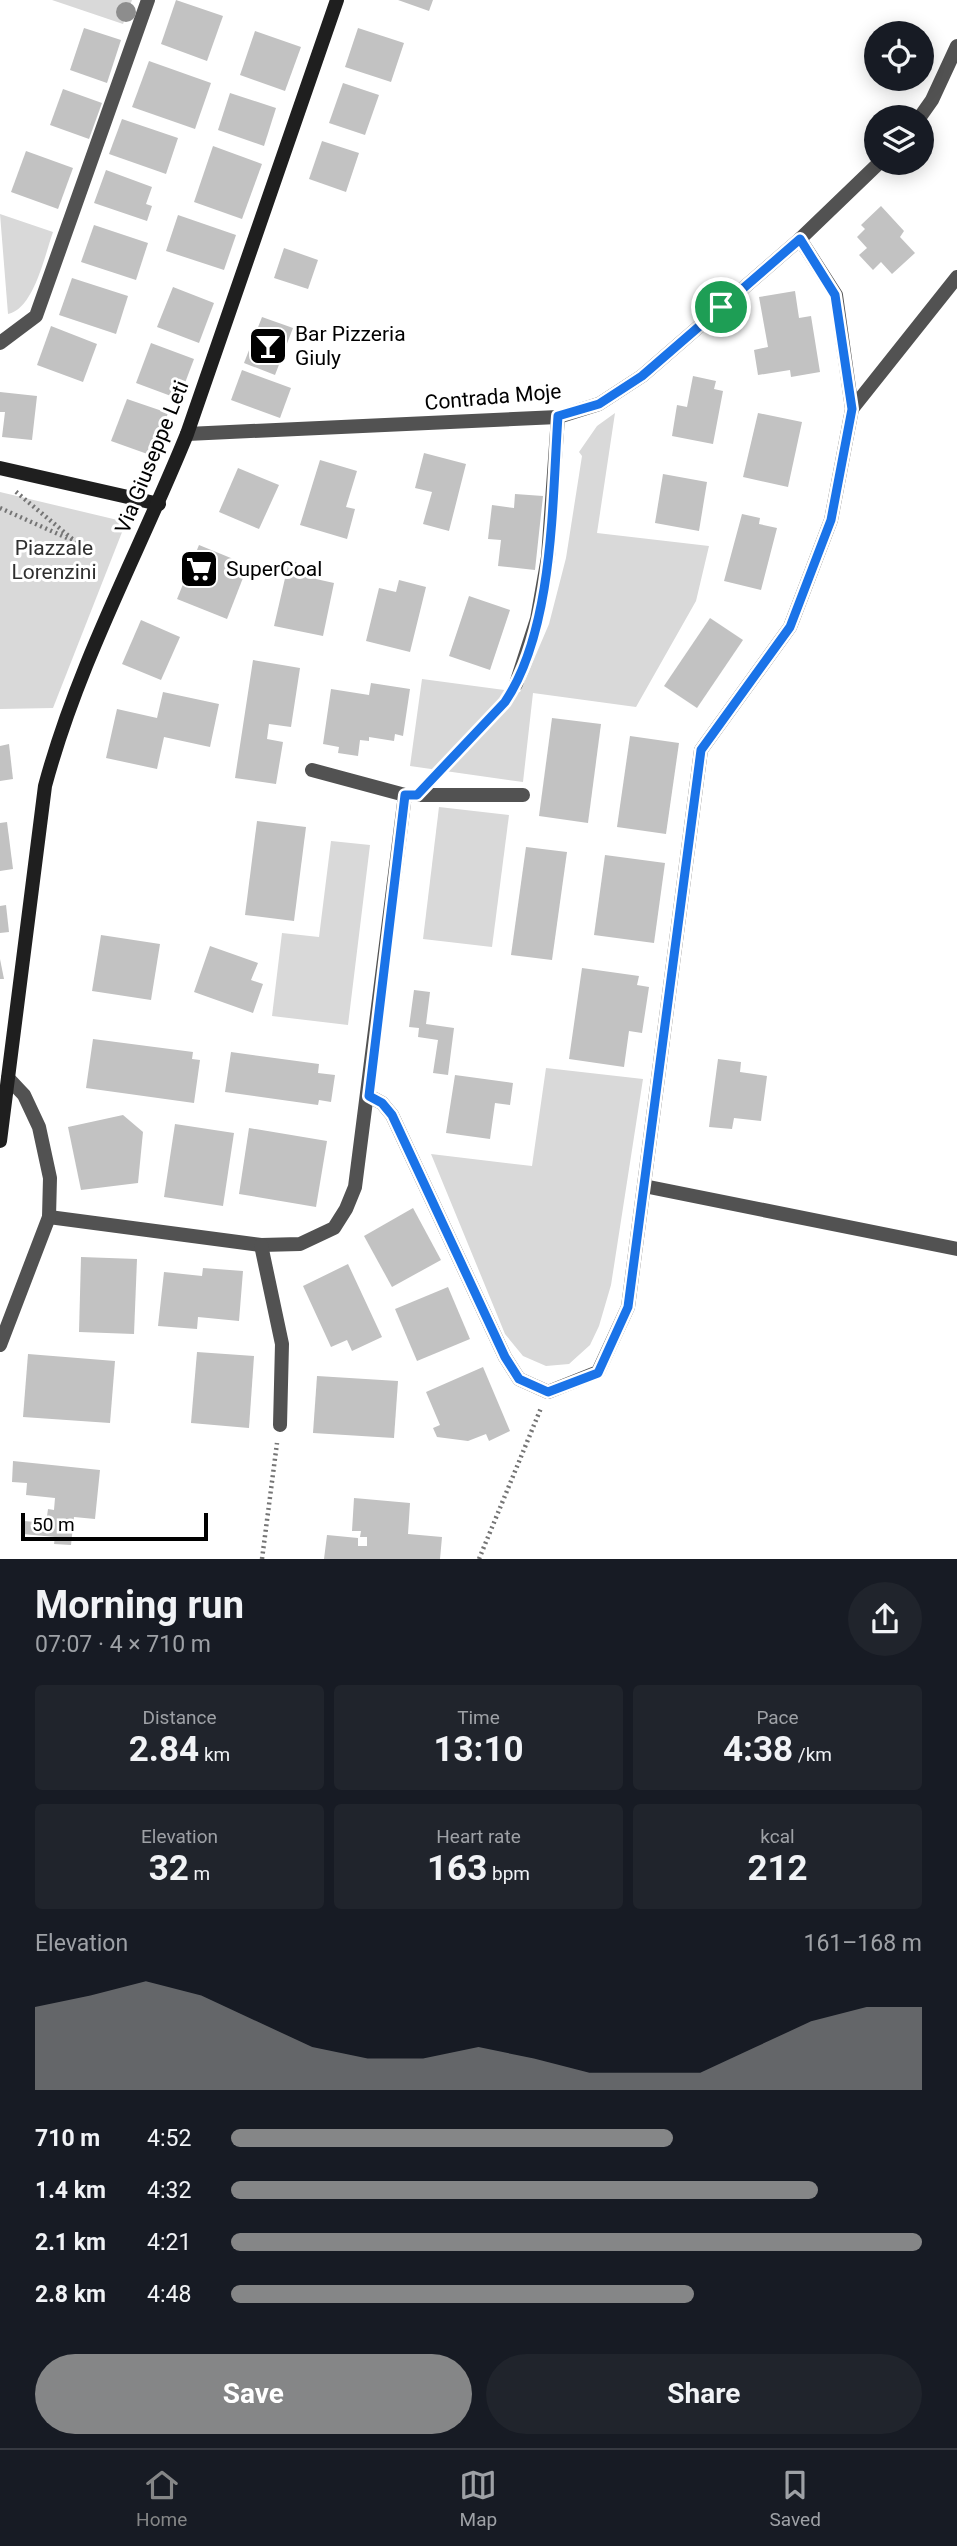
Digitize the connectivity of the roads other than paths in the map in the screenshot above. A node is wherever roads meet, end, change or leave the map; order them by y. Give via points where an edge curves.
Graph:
1 (148, 0) edge
2 (335, 1) edge
3 (957, 46) edge
4 (928, 105) edge
5 (867, 175) edge
6 (800, 239) junction
7 (957, 276) edge
8 (0, 343) edge
9 (852, 409) junction
10 (558, 416) junction
11 (187, 434) junction
12 (0, 468) edge
13 (159, 503) junction
14 (516, 684) road end
15 (312, 770) dead end
16 (411, 795) junction
17 (523, 796) dead end
18 (8, 1078) junction
19 (369, 1096) junction
20 (0, 1142) edge
21 (644, 1186) junction
22 (49, 1217) junction
23 (261, 1245) junction
24 (957, 1249) edge
25 (0, 1345) edge
26 (280, 1425) road end

1 - 8 street via 36,316
2 - 11 main road, Via Giuseppe Leti
3 - 4 street
5 - 6 street, Contrada Moje
6 - 9 street via 835,295
6 - 10 street, Contrada Moje via 642,376 599,404
7 - 9 street
9 - 21 street via 831,520 790,627 701,750
10 - 11 street, Contrada Moje
10 - 14 street via 548,556 537,619
11 - 13 main road, Via Giuseppe Leti
12 - 13 main road
13 - 18 main road, Via Giuseppe Leti via 81,671 45,786
15 - 16 street
16 - 17 street
16 - 19 street
18 - 20 main road, Via Giuseppe Leti
18 - 22 street via 24,1095 39,1127 50,1178
19 - 21 street via 392,1115 505,1357 519,1379 548,1392 598,1373 628,1307
19 - 23 street via 355,1187 334,1228 300,1244
21 - 24 street
22 - 23 street
22 - 25 street
23 - 26 street via 282,1344

